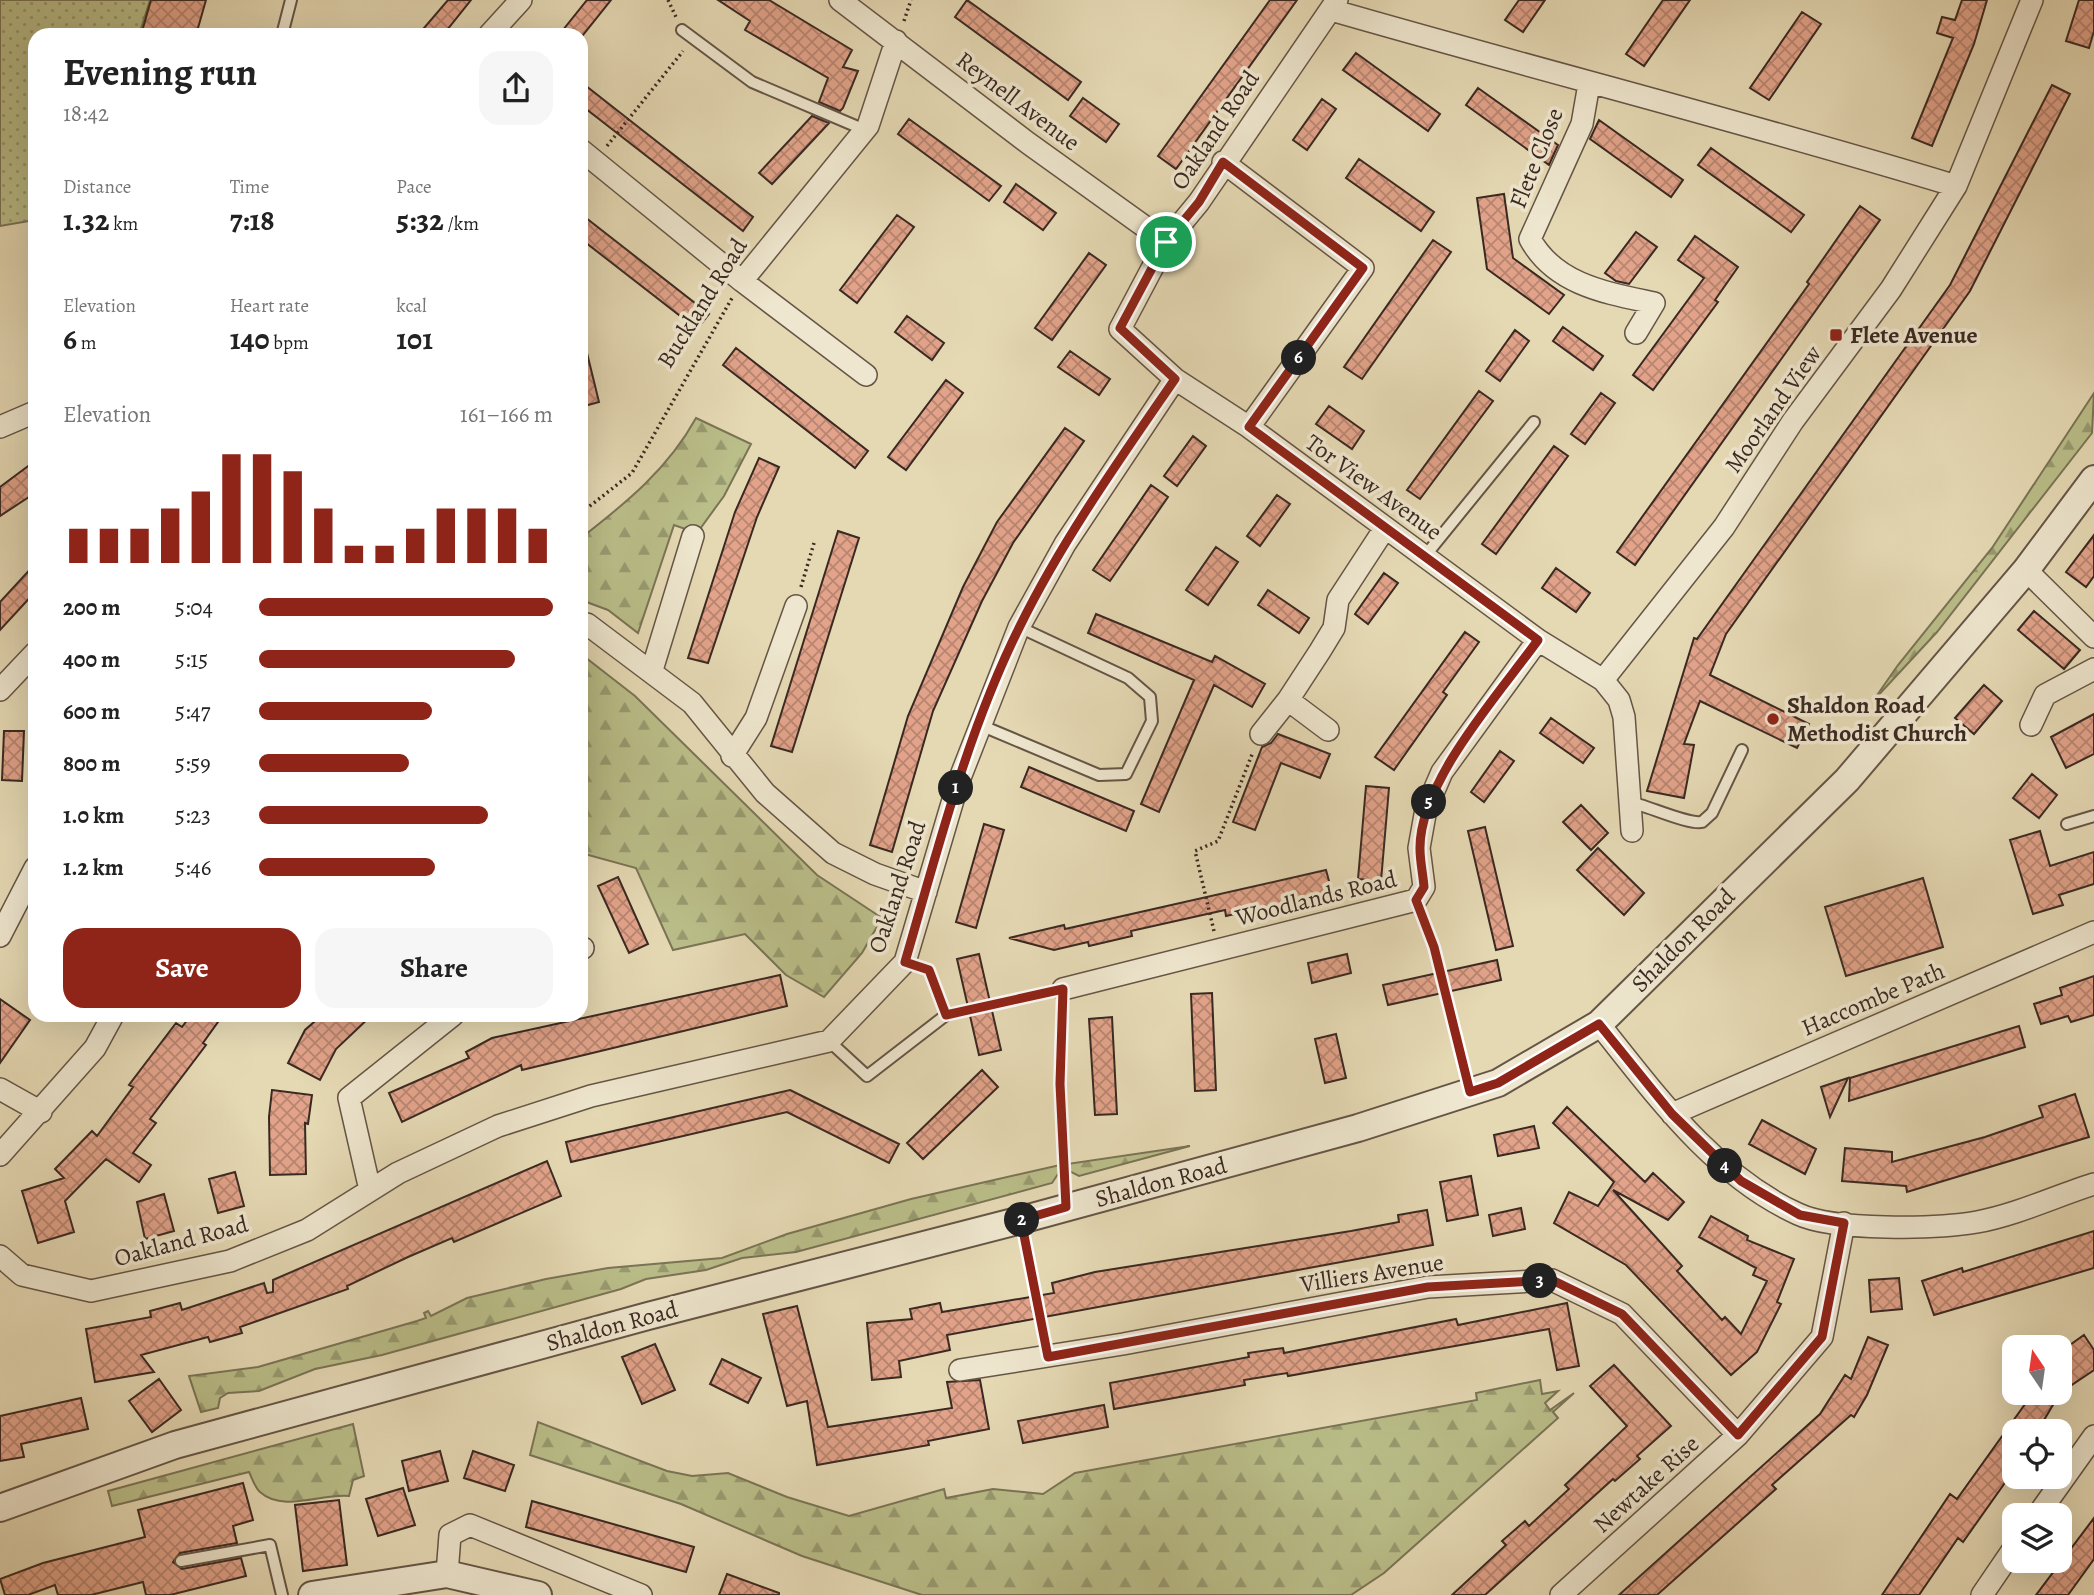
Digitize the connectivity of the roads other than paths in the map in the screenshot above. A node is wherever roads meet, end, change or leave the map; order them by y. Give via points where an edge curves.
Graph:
1 (291, 0) edge
2 (522, 0) edge
3 (840, 0) edge
4 (2032, 0) edge
5 (1334, 5) edge
6 (284, 28) edge
7 (496, 28) edge
8 (682, 30) dead end
9 (896, 40) junction
10 (1589, 84) junction
11 (864, 130) junction
12 (588, 156) edge
13 (1223, 162) junction
14 (1956, 187) junction
15 (1166, 242) junction
16 (742, 281) junction
17 (1120, 328) joint
18 (1636, 333) dead end
19 (866, 375) dead end
20 (1175, 379) junction
21 (28, 415) edge
22 (1534, 422) dead end
23 (0, 427) edge
24 (1249, 427) junction
25 (2094, 479) edge
26 (1385, 528) junction
27 (693, 536) dead end
28 (1425, 556) junction
29 (2026, 570) junction
30 (796, 606) road end
31 (588, 625) edge
32 (1019, 627) junction
33 (2091, 627) edge
34 (1538, 640) junction
35 (28, 660) edge
36 (2094, 669) edge
37 (652, 670) junction
38 (1603, 680) junction
39 (0, 690) edge
40 (1288, 700) junction
41 (978, 724) junction
42 (2031, 725) dead end
43 (1328, 730) dead end
44 (1261, 734) road end
45 (1742, 750) dead end
46 (732, 755) junction
47 (1630, 802) junction
48 (2094, 816) edge
49 (2067, 824) dead end
50 (1632, 831) dead end
51 (28, 882) edge
52 (926, 892) junction
53 (2094, 932) edge
54 (0, 936) edge
55 (1063, 989) road end
56 (946, 1015) road end
57 (109, 1022) edge
58 (444, 1022) edge
59 (1599, 1024) junction
60 (829, 1041) junction
61 (0, 1089) edge
62 (41, 1112) junction
63 (1672, 1114) junction
64 (0, 1156) edge
65 (2094, 1184) edge
66 (370, 1190) junction
67 (1844, 1223) junction
68 (0, 1256) edge
69 (960, 1370) dead end
70 (1738, 1435) junction
71 (2094, 1436) edge
72 (2046, 1503) edge
73 (0, 1507) edge
74 (181, 1561) dead end
75 (2002, 1566) edge
76 (447, 1574) junction
77 (282, 1595) edge
78 (312, 1595) edge
79 (538, 1595) edge
80 (641, 1595) edge
81 (1561, 1595) edge
82 (1982, 1595) edge

1 - 6 lane
2 - 7 street
3 - 9 street, Reynell Avenue
4 - 14 street, Moorland View
5 - 10 street
5 - 13 street, Oakland Road
8 - 11 lane via 752,82
9 - 11 street, Buckland Road
9 - 15 street, Reynell Avenue
10 - 14 street via 1813,142
10 - 18 street, Flete Close via 1582,124 1530,239 1539,256 1585,288 1654,303
11 - 16 street, Buckland Road
12 - 16 street
13 - 15 street, Oakland Road via 1199,202
13 - 24 street via 1363,268
14 - 38 street, Moorland View via 1891,289 1793,421 1724,527
15 - 17 street, Oakland Road
16 - 19 street
17 - 20 street, Tor View Avenue
20 - 24 street, Tor View Avenue
20 - 32 street, Oakland Road via 1065,544
21 - 23 street
22 - 28 lane
24 - 26 street, Tor View Avenue
25 - 29 street, Shaldon Road
26 - 28 street, Tor View Avenue
26 - 40 street via 1339,600 1334,628
27 - 37 street
28 - 34 street, Tor View Avenue
29 - 33 street
29 - 59 street, Shaldon Road via 1847,780
30 - 46 street via 756,718
31 - 37 street
32 - 41 street, Oakland Road
32 - 41 lane via 1128,678 1150,697 1152,721 1126,774 1099,775
34 - 38 street, Tor View Avenue
34 - 55 street, Woodlands Road via 1442,772 1426,809 1419,848 1424,887 1416,900
35 - 39 street
36 - 42 street via 2045,695
37 - 46 street via 692,703
38 - 47 street via 1619,700 1624,717
40 - 43 street
40 - 44 street
41 - 52 street, Oakland Road
45 - 47 lane via 1712,813 1702,822
46 - 52 street via 765,793 833,853
47 - 50 street
48 - 49 lane
51 - 54 street
52 - 60 street, Oakland Road via 905,962
53 - 63 street, Haccombe Path
56 - 60 lane via 867,1076
57 - 62 street via 95,1048
58 - 66 street via 349,1098
59 - 63 street
59 - 73 street, Shaldon Road via 1498,1083 1358,1128 176,1445
60 - 66 street, Oakland Road via 591,1096 498,1126
61 - 62 street
62 - 64 street
63 - 67 street via 1741,1181 1800,1215
65 - 67 street via 1979,1222 1906,1228
66 - 68 street, Oakland Road via 307,1230 230,1261 91,1291 22,1275
67 - 70 street, Newtake Rise via 1822,1337
69 - 70 street, Villiers Avenue via 1428,1287 1552,1280 1622,1314
70 - 81 street, Newtake Rise
71 - 72 street
74 - 77 lane via 270,1545
75 - 82 street
76 - 78 street
76 - 79 street
76 - 80 street via 450,1535 470,1525

